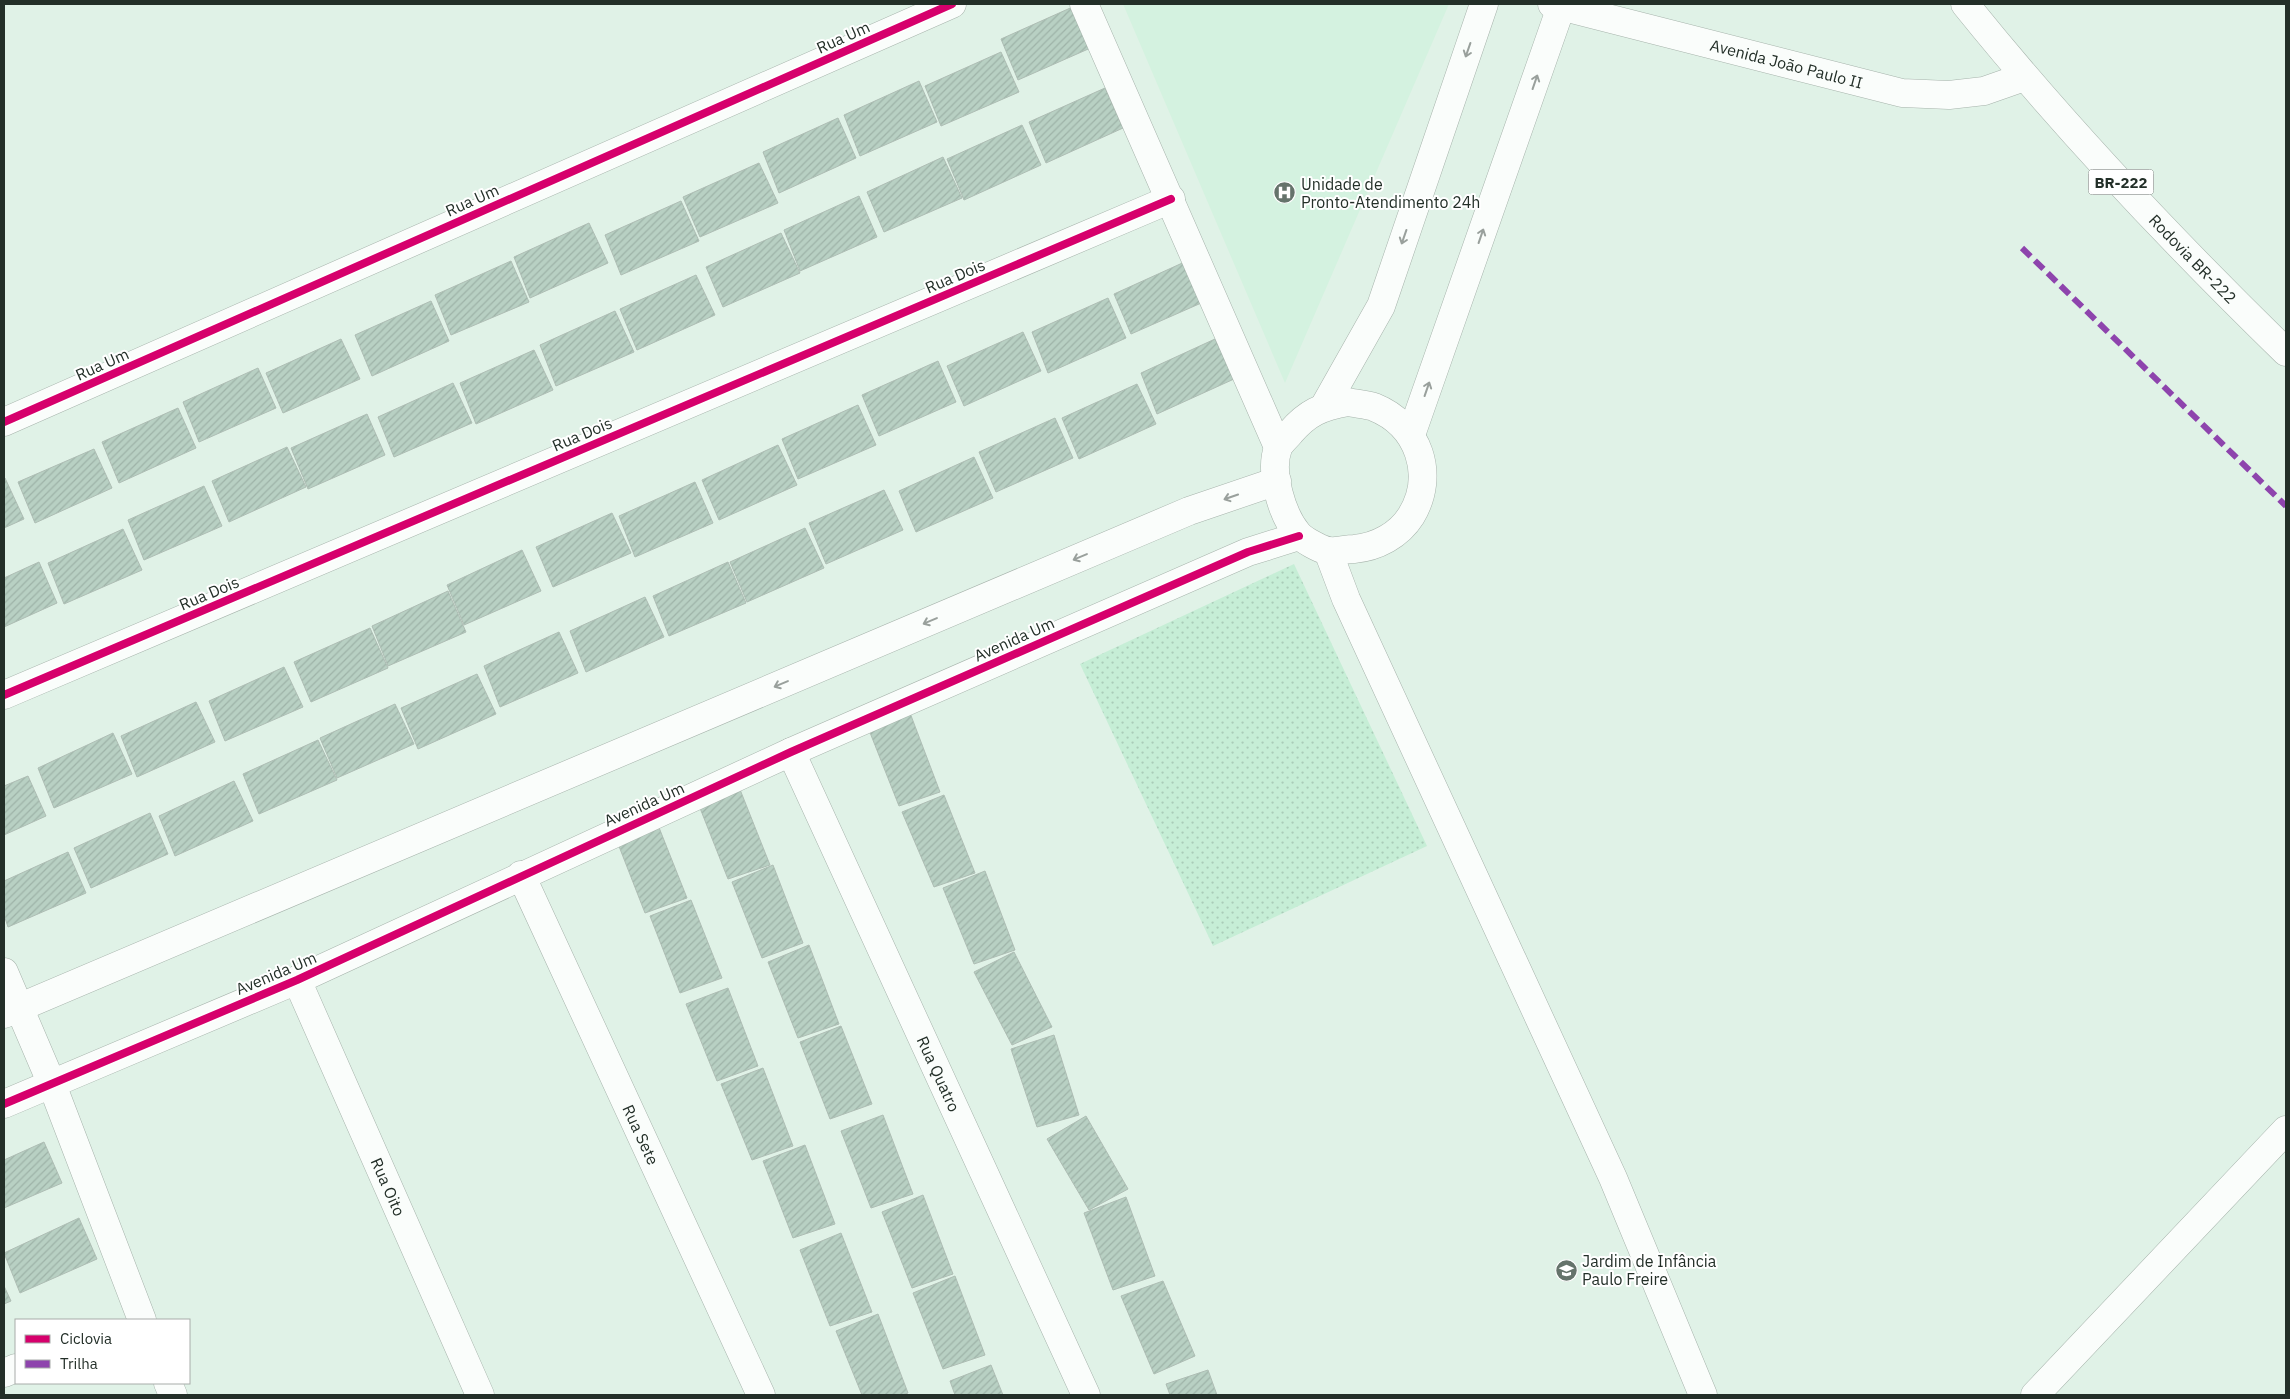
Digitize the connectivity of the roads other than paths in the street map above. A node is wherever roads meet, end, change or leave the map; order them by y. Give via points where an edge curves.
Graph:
1 (952, 4) edge
2 (1084, 4) edge
3 (1484, 4) edge
4 (1966, 4) edge
5 (1557, 6) edge
6 (2024, 77) junction
7 (1171, 199) junction
8 (2286, 352) edge
9 (1324, 407) junction
10 (4, 422) edge
11 (1411, 435) junction
12 (1278, 447) junction
13 (1277, 481) junction
14 (1299, 536) junction
15 (1328, 551) junction
16 (4, 695) edge
17 (791, 752) junction
18 (521, 875) junction
19 (4, 972) edge
20 (297, 980) junction
21 (12, 1011) edge
22 (51, 1082) junction
23 (4, 1104) edge
24 (2286, 1130) edge
25 (133, 1317) edge
26 (480, 1395) edge
27 (760, 1395) edge
28 (1086, 1395) edge
29 (1704, 1395) edge
30 (2035, 1395) edge

1 - 10 main road, Rua Um
2 - 7 main road
3 -> 9 main road via 1381,306
4 - 6 main road, Rodovia BR-222 / BR-222
5 - 6 main road, Avenida João Paulo II via 1902,94 1949,95 1984,91
11 -> 5 main road
6 - 8 main road, Rodovia BR-222 / BR-222 via 2201,270
7 - 12 main road
7 - 16 main road, Rua Dois
9 - 11 main road via 1348,402 1373,406 1394,418
9 - 12 main road via 1302,419
11 - 15 main road via 1421,457 1424,480 1418,503 1406,523 1388,539 1366,548
12 - 13 main road
13 - 14 main road via 1284,510
13 -> 21 main road via 1189,511
14 - 15 main road
14 - 17 main road, Avenida Um via 1248,552
15 - 29 main road via 1346,600 1613,1178
17 - 18 main road, Avenida Um
17 - 28 main road, Rua Quatro
18 - 20 main road, Avenida Um
18 - 27 main road, Rua Sete
19 - 21 main road
20 - 22 main road, Avenida Um
20 - 26 main road, Rua Oito
21 - 22 main road
22 - 23 main road, Avenida Um
22 - 25 main road
24 - 30 main road

